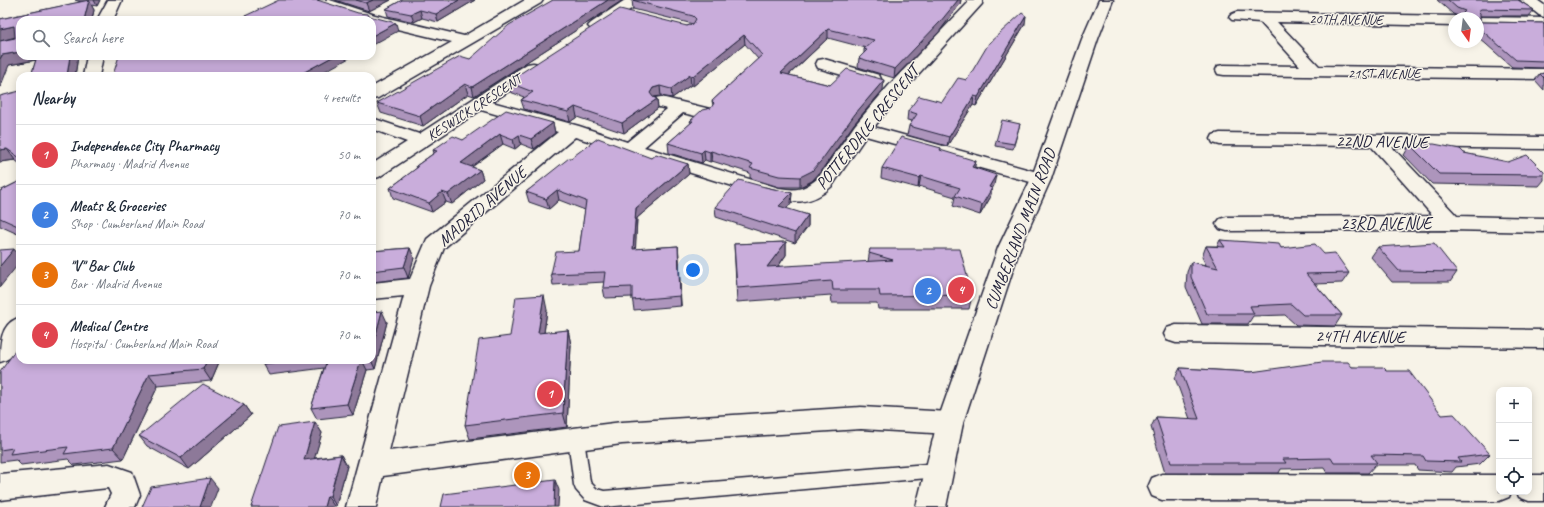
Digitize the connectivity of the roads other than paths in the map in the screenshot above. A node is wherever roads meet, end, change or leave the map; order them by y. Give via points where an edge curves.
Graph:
1 (115, 0) edge
2 (314, 0) edge
3 (536, 0) edge
4 (975, 0) edge
5 (1106, 0) edge
6 (1527, 0) edge
7 (391, 7) edge
8 (629, 9) edge
9 (1544, 12) edge
10 (107, 16) edge
11 (364, 16) edge
12 (374, 16) edge
13 (1237, 17) dead end
14 (1264, 17) junction
15 (376, 19) edge
16 (1448, 21) edge
17 (1484, 22) edge
18 (1544, 23) edge
19 (585, 33) edge
20 (466, 41) junction
21 (94, 60) edge
22 (546, 60) edge
23 (824, 64) dead end
24 (1224, 70) dead end
25 (91, 72) edge
26 (1316, 72) junction
27 (1544, 74) edge
28 (897, 87) junction
29 (376, 92) edge
30 (661, 102) dead end
31 (480, 104) junction
32 (680, 107) junction
33 (704, 113) edge
34 (376, 125) edge
35 (572, 130) junction
36 (862, 130) junction
37 (1220, 139) dead end
38 (1376, 140) junction
39 (421, 141) junction
40 (1544, 143) edge
41 (630, 150) junction
42 (376, 170) edge
43 (1041, 179) junction
44 (1451, 223) junction
45 (1227, 224) dead end
46 (1544, 225) edge
47 (418, 286) junction
48 (376, 291) edge
49 (13, 327) edge
50 (1176, 334) dead end
51 (1544, 339) edge
52 (0, 353) edge
53 (950, 422) junction
54 (576, 439) junction
55 (372, 465) junction
56 (939, 470) junction
57 (0, 487) edge
58 (1162, 487) dead end
59 (1496, 488) edge
60 (1532, 488) edge
61 (1544, 488) edge
62 (120, 507) edge
63 (361, 507) edge
64 (931, 507) edge

1 - 10 street
2 - 11 street
3 - 20 street
4 - 28 street, POTTERDALE CRESCENT via 975,4
5 - 43 street, CUMBERLAND MAIN ROAD
6 - 9 street
7 - 12 street
8 - 19 street
13 - 14 street, 20TH AVENUE
14 - 16 street, 20TH AVENUE
14 - 26 street
15 - 20 street
17 - 18 street
20 - 29 street
21 - 25 street
22 - 31 street, KESWICK CRESCENT
23 - 28 street
24 - 26 street, 21ST AVENUE
26 - 27 street, 21ST AVENUE
28 - 36 street, POTTERDALE CRESCENT
30 - 32 street
31 - 35 street
31 - 39 street, KESWICK CRESCENT
32 - 33 street
32 - 41 street
34 - 39 street
35 - 41 street, POTTERDALE CRESCENT
35 - 47 street, MADRID AVENUE via 435,244
36 - 41 street, POTTERDALE CRESCENT via 825,182 806,196 787,196
36 - 43 street
37 - 38 street, 22ND AVENUE
38 - 40 street, 22ND AVENUE
38 - 44 street
39 - 42 street, KESWICK CRESCENT
43 - 53 street, CUMBERLAND MAIN ROAD via 1009,248
44 - 45 street, 23RD AVENUE
44 - 46 street, 23RD AVENUE
47 - 48 street
47 - 55 street, MADRID AVENUE
49 - 52 street
50 - 51 street, 24TH AVENUE
53 - 54 street via 861,418 622,433
53 - 56 street, CUMBERLAND MAIN ROAD
54 - 55 street
54 - 56 lane via 582,485 591,495 604,499
55 - 63 street, MADRID AVENUE
56 - 64 street, CUMBERLAND MAIN ROAD
57 - 62 street via 109,476 122,481 126,495
58 - 59 street
60 - 61 street

